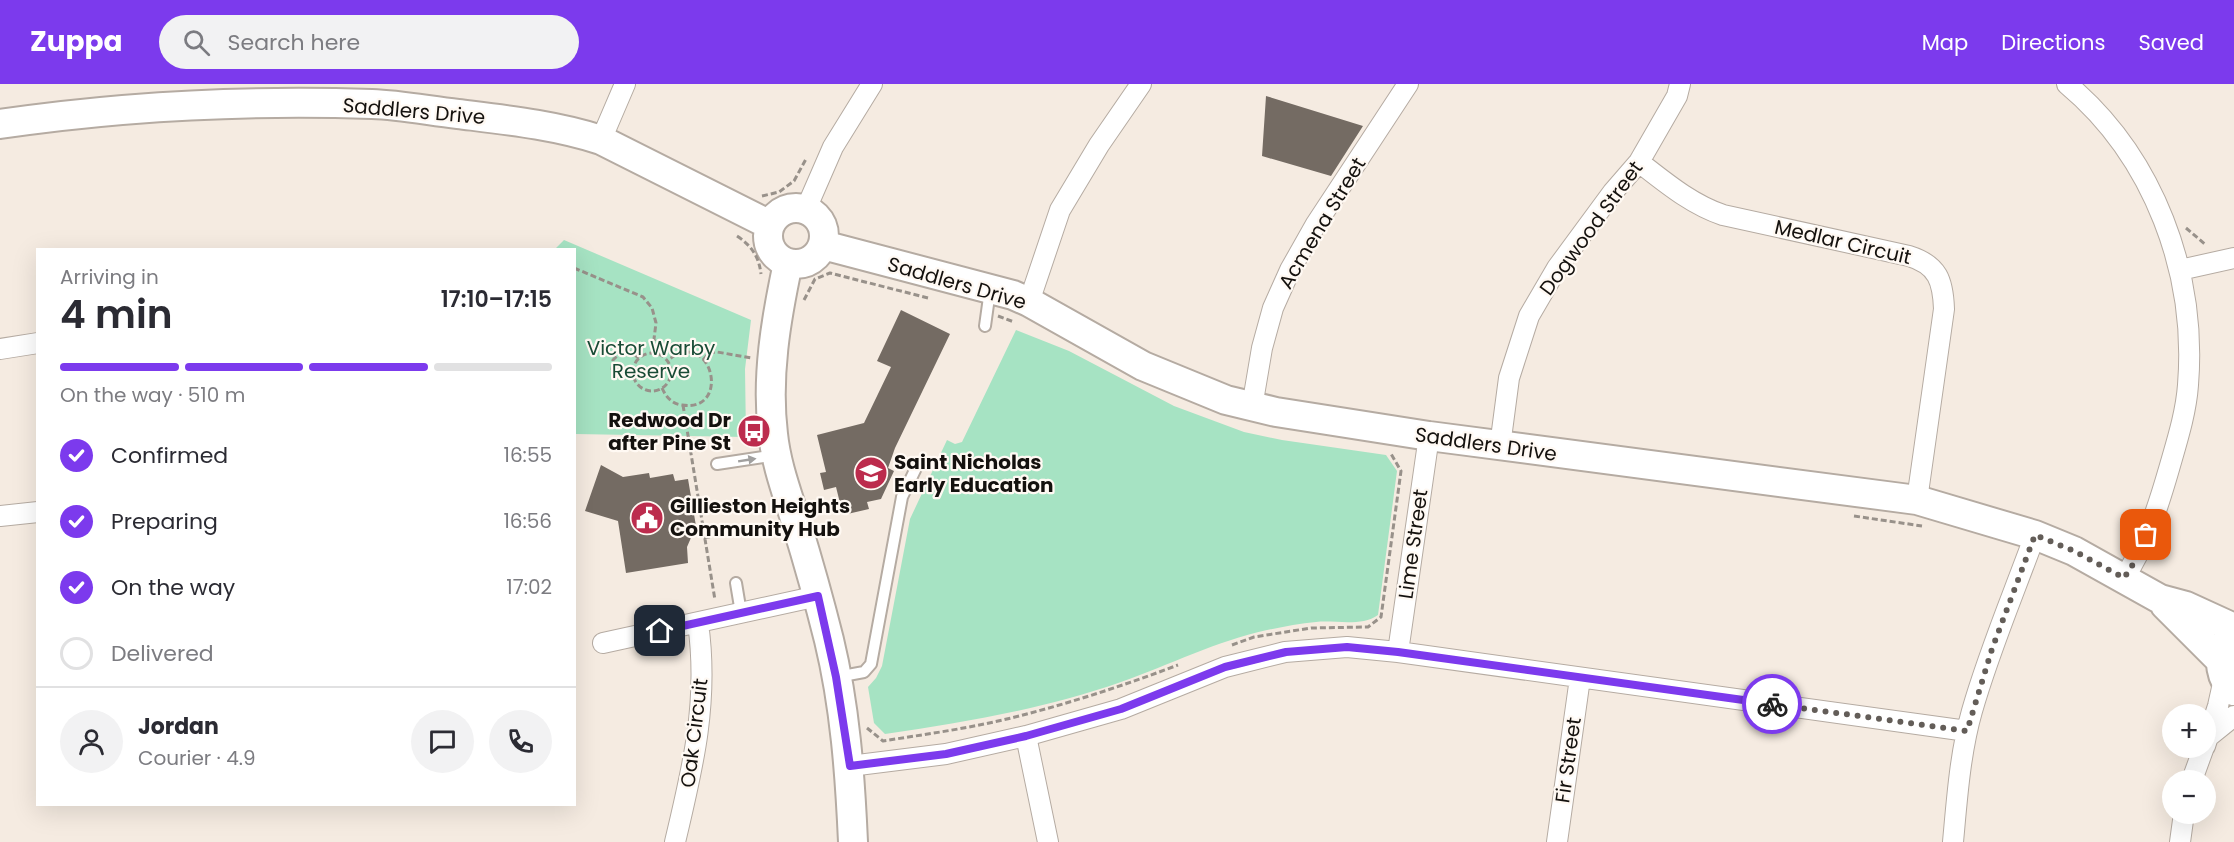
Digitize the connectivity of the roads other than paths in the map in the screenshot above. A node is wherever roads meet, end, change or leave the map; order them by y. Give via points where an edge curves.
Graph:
1 (625, 84) edge
2 (872, 84) edge
3 (1141, 84) edge
4 (1408, 84) edge
5 (1680, 84) edge
6 (2067, 84) edge
7 (0, 124) edge
8 (601, 140) junction
9 (1639, 162) junction
10 (806, 209) junction
11 (770, 225) junction
12 (822, 245) junction
13 (2234, 258) edge
14 (788, 263) junction
15 (2180, 270) junction
16 (991, 290) junction
17 (1029, 302) junction
18 (985, 326) dead end
19 (36, 343) edge
20 (0, 349) edge
21 (1252, 407) junction
22 (1429, 436) junction
23 (1500, 446) junction
24 (777, 455) junction
25 (717, 464) dead end
26 (917, 466) dead end
27 (1917, 500) junction
28 (36, 512) edge
29 (0, 516) edge
30 (2035, 535) junction
31 (2124, 578) junction
32 (736, 583) dead end
33 (818, 596) junction
34 (2160, 599) junction
35 (741, 613) junction
36 (698, 623) junction
37 (2234, 628) edge
38 (2234, 633) edge
39 (603, 643) dead end
40 (1398, 652) junction
41 (836, 677) junction
42 (2226, 677) edge
43 (1580, 678) junction
44 (2216, 710) edge
45 (2234, 716) edge
46 (1967, 731) junction
47 (2216, 733) edge
48 (1026, 736) junction
49 (850, 766) junction
50 (2182, 824) edge
51 (675, 842) edge
52 (853, 842) edge
53 (1048, 842) edge
54 (1557, 842) edge
55 (1953, 842) edge
56 (2180, 842) edge

1 - 8 street
2 - 10 street via 833,147
3 - 17 street via 1060,210
4 - 21 street, Acmena Street via 1290,270 1270,318
5 - 9 street, Dogwood Street
6 - 15 street via 2102,119 2149,187 2169,231
7 - 8 street, Saddlers Drive via 78,112 199,104 374,104 519,121
8 - 11 street, Saddlers Drive
9 - 23 street, Dogwood Street via 1557,268 1529,316 1509,378
9 - 27 street, Medlar Circuit via 1688,199 1723,216 1909,256 1930,265 1941,284 1944,309
10 - 11 street via 784,210
10 - 12 street via 822,224
11 - 14 street via 769,245
12 - 14 street via 809,261
12 - 16 street, Saddlers Drive
13 - 15 street
14 - 24 street via 773,346 770,390
15 - 31 street via 2189,328 2184,416 2139,555
16 - 17 street, Saddlers Drive
16 - 18 lane
17 - 21 street, Saddlers Drive via 1143,366
19 - 20 street
21 - 22 street, Saddlers Drive
22 - 23 street, Saddlers Drive
22 - 40 street, Lime Street
23 - 27 street, Saddlers Drive
25 -> 24 lane
24 - 33 street
26 - 41 lane via 902,497 871,664 864,672
27 - 30 street, Saddlers Drive
28 - 29 street
30 - 31 street, Saddlers Drive
30 - 46 street via 1992,649
31 - 34 street, Saddlers Drive
32 - 35 lane
33 - 35 street
33 - 41 street
34 - 37 street, Saddlers Drive
34 - 42 street, Saddlers Drive
35 - 36 street
36 - 39 street
36 - 51 street, Oak Circuit via 702,708 692,774
38 - 42 street via 2226,643
40 - 43 street
40 - 48 street via 1347,647 1286,652 1225,667 1121,709
41 - 49 street
42 - 44 street
43 - 46 street
43 - 54 street, Fir Street
45 - 47 street
46 - 55 street
48 - 49 street via 946,754
48 - 53 street
49 - 52 street
50 - 56 street

